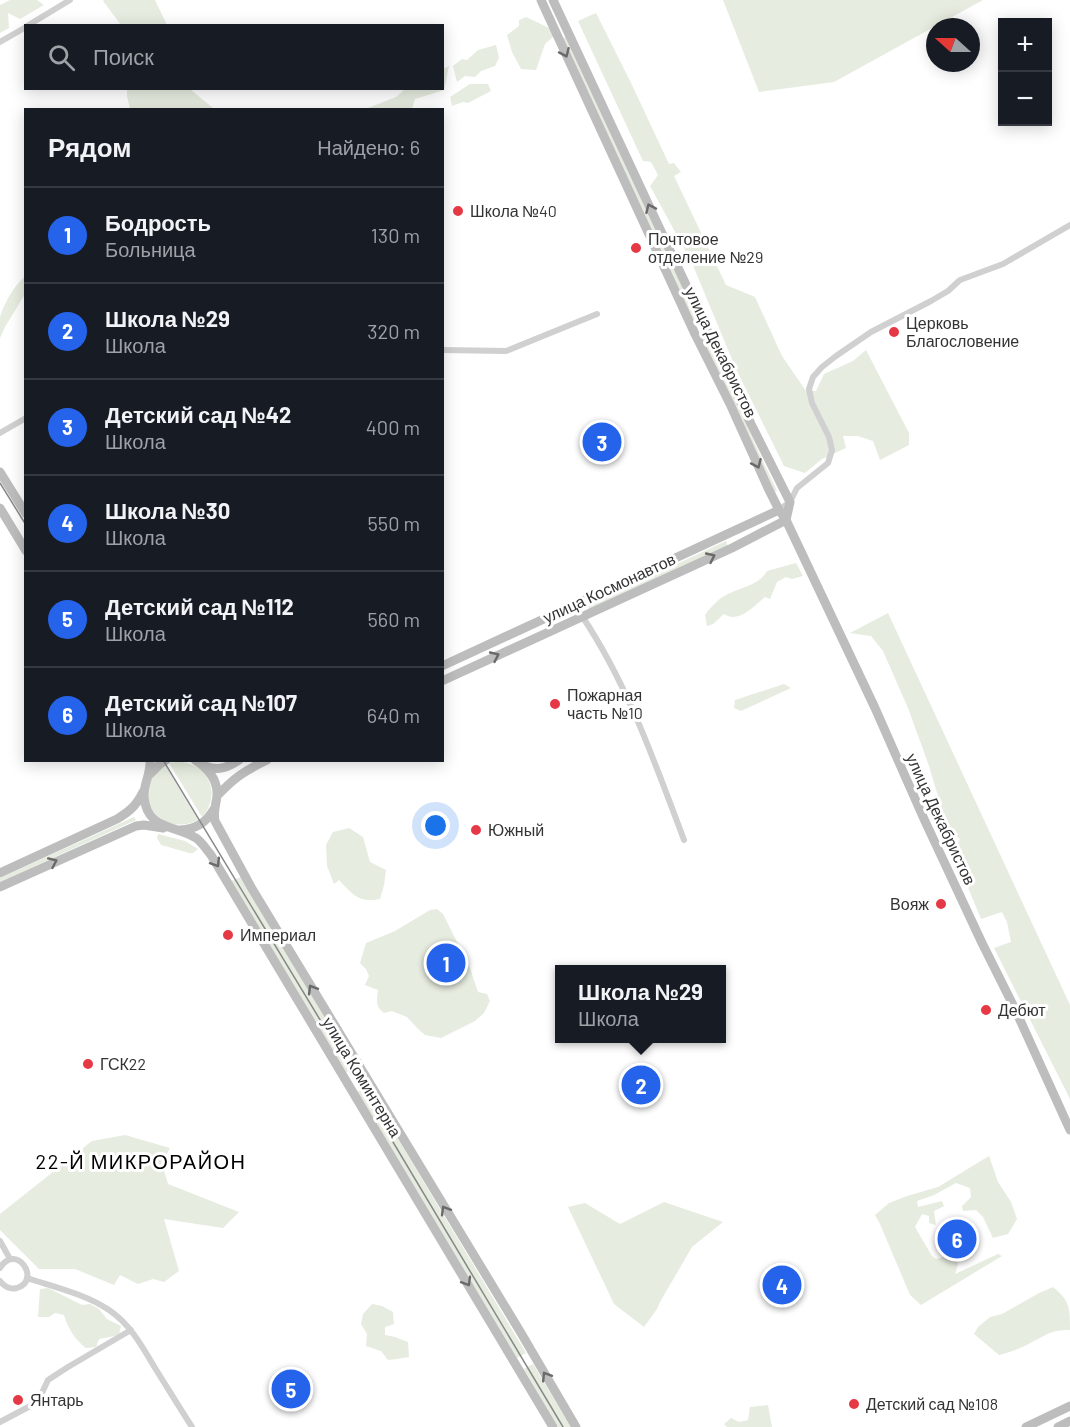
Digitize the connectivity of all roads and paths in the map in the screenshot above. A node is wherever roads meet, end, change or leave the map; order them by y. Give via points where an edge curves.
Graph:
1 (70, 0) edge
2 (541, 0) edge
3 (553, 0) edge
4 (29, 24) edge
5 (24, 27) edge
6 (567, 29) junction
7 (556, 33) junction
8 (0, 42) edge
9 (1070, 225) edge
10 (597, 314) dead end
11 (708, 329) junction
12 (695, 334) junction
13 (444, 350) edge
14 (24, 419) edge
15 (0, 433) edge
16 (0, 472) edge
17 (790, 502) junction
18 (0, 508) edge
19 (779, 510) junction
20 (24, 511) edge
21 (786, 520) junction
22 (726, 535) junction
23 (24, 548) edge
24 (732, 548) junction
25 (582, 616) junction
26 (444, 665) edge
27 (444, 680) edge
28 (150, 762) edge
29 (163, 762) edge
30 (197, 762) edge
31 (198, 762) edge
32 (236, 762) edge
33 (263, 762) edge
34 (149, 776) junction
35 (144, 790) junction
36 (217, 796) junction
37 (214, 809) junction
38 (171, 829) junction
39 (684, 840) dead end
40 (0, 873) edge
41 (0, 886) edge
42 (1070, 1130) edge
43 (0, 1241) edge
44 (10, 1259) junction
45 (0, 1268) edge
46 (27, 1278) junction
47 (0, 1282) edge
48 (131, 1330) junction
49 (1070, 1406) edge
50 (1070, 1421) edge
51 (0, 1422) edge
52 (192, 1427) edge
53 (553, 1427) edge
54 (576, 1427) edge
55 (1026, 1427) edge
56 (1058, 1427) edge

1 - 4 street
2 - 7 street, улица Декабристов
3 - 6 street, улица Декабристов
5 - 8 street
6 - 7 street
11 -> 6 street, улица Декабристов
7 -> 12 street, улица Декабристов
9 - 17 street via 1004,264 960,280 931,301 871,332 822,367 809,389 832,450 828,463 798,488
10 - 13 street via 506,351
11 - 12 street
11 - 17 street, улица Декабристов
12 -> 19 street, улица Декабристов
14 - 15 street
16 - 20 street
17 - 19 street
17 - 21 street
18 - 23 street
19 - 21 street, улица Декабристов
19 - 22 street, улица Космонавтов
21 - 24 street, улица Космонавтов
21 - 42 street, улица Декабристов
22 - 24 street
22 - 26 street, улица Космонавтов
25 -> 24 street, улица Космонавтов
27 -> 25 street, улица Космонавтов
25 - 39 street via 623,687
28 - 34 street
29 - 34 street
30 - 36 street via 213,776
31 - 32 street via 216,769
33 - 36 street via 245,771
34 - 35 street
35 - 38 street, улица Коминтерна via 149,812
35 - 40 street via 131,811
36 - 37 street
37 - 38 street via 196,827
54 -> 37 street, улица Коминтерна via 251,887 216,824
41 -> 38 street via 136,826
38 -> 53 street, улица Коминтерна via 194,837 211,855
43 - 44 street
44 - 45 street
44 - 46 street via 23,1264
46 - 47 street via 16,1288
46 - 48 street via 99,1304
48 - 51 street via 48,1380 36,1403
48 - 52 street
49 - 55 street
50 - 56 street

